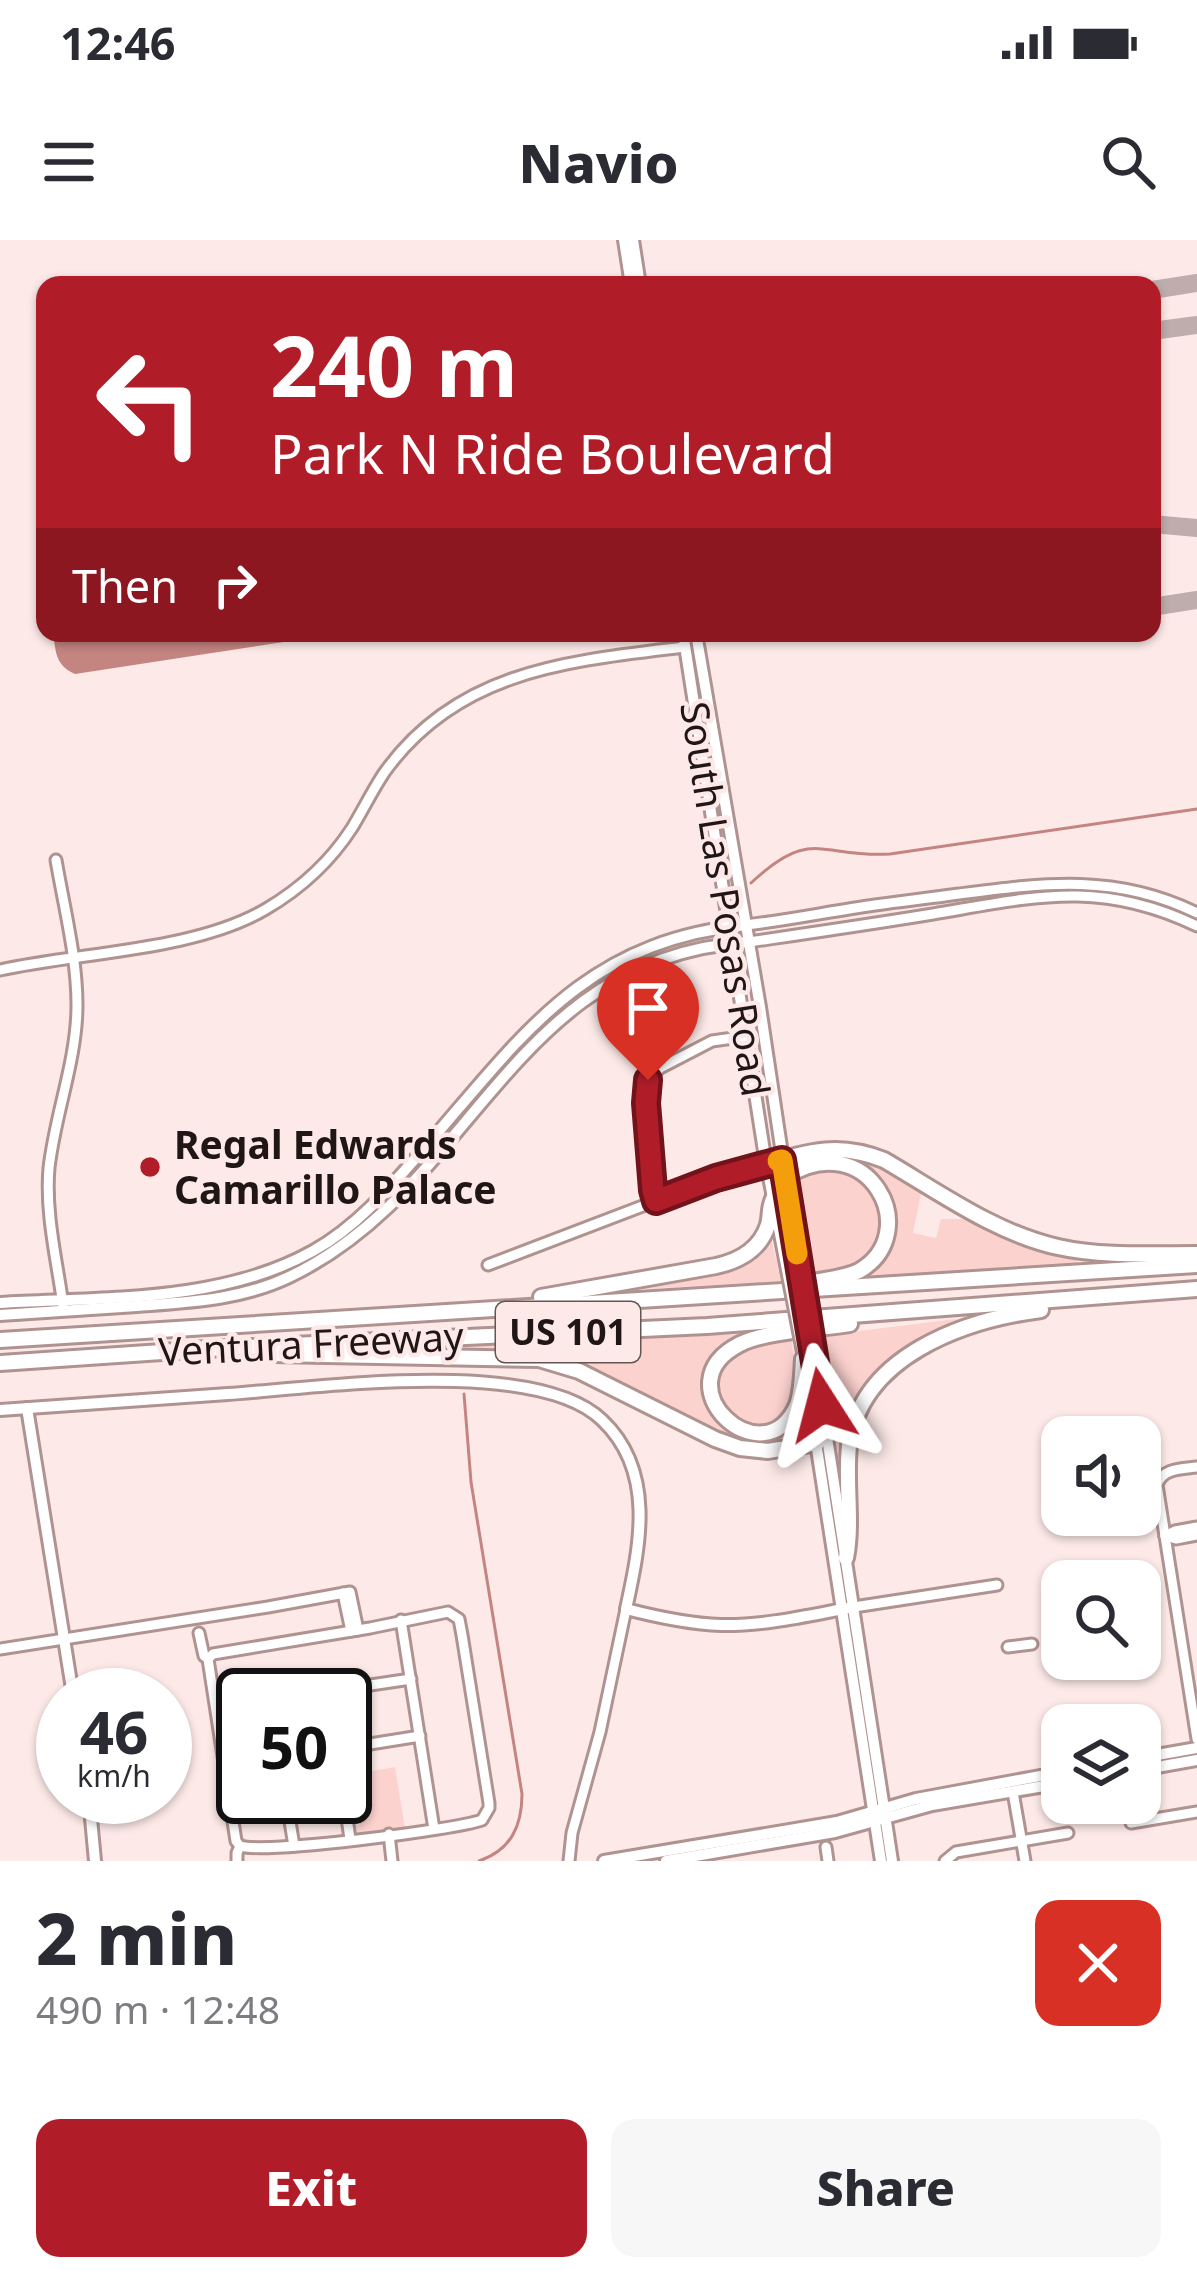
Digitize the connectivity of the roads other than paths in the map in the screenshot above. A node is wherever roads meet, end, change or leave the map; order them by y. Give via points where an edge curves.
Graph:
1 (628, 240) edge
2 (634, 276) edge
3 (684, 642) edge
4 (698, 642) edge
5 (685, 647) junction
6 (710, 716) junction
7 (56, 860) dead end
8 (1197, 913) edge
9 (746, 925) junction
10 (730, 926) junction
11 (1197, 926) edge
12 (749, 942) junction
13 (732, 943) junction
14 (72, 957) junction
15 (0, 970) edge
16 (747, 1036) junction
17 (774, 1162) junction
18 (785, 1178) junction
19 (774, 1197) junction
20 (656, 1201) junction
21 (1197, 1254) edge
22 (1197, 1264) edge
23 (488, 1265) dead end
24 (793, 1268) junction
25 (1197, 1289) edge
26 (1147, 1292) junction
27 (719, 1294) junction
28 (0, 1303) edge
29 (63, 1305) junction
30 (494, 1307) junction
31 (929, 1310) junction
32 (0, 1315) edge
33 (0, 1340) edge
34 (206, 1349) junction
35 (807, 1355) junction
36 (0, 1363) edge
37 (27, 1408) junction
38 (0, 1410) edge
39 (822, 1442) junction
40 (1197, 1467) edge
41 (1197, 1531) edge
42 (1165, 1537) junction
43 (846, 1558) junction
44 (997, 1585) dead end
45 (848, 1608) junction
46 (626, 1609) junction
47 (401, 1620) junction
48 (355, 1631) junction
49 (200, 1633) dead end
50 (64, 1638) junction
51 (1032, 1644) dead end
52 (1008, 1647) dead end
53 (0, 1649) edge
54 (208, 1659) junction
55 (69, 1668) edge
56 (411, 1679) junction
57 (372, 1685) edge
58 (420, 1736) junction
59 (1197, 1739) edge
60 (372, 1744) edge
61 (1197, 1748) edge
62 (1161, 1754) edge
63 (1197, 1760) edge
64 (1161, 1766) edge
65 (1041, 1778) edge
66 (1041, 1785) edge
67 (1012, 1787) junction
68 (1197, 1812) edge
69 (879, 1815) junction
70 (1161, 1818) edge
71 (92, 1824) edge
72 (290, 1824) edge
73 (348, 1824) edge
74 (434, 1828) junction
75 (1068, 1833) dead end
76 (389, 1834) junction
77 (350, 1839) junction
78 (1021, 1840) junction
79 (240, 1846) junction
80 (294, 1846) junction
81 (826, 1847) dead end
82 (95, 1860) edge
83 (237, 1861) edge
84 (392, 1861) edge
85 (569, 1861) edge
86 (604, 1861) edge
87 (666, 1861) edge
88 (828, 1861) edge
89 (881, 1861) edge
90 (892, 1861) edge
91 (945, 1861) edge
92 (1025, 1861) edge

1 - 2 main road
3 - 5 main road, South Las Posas Road
4 - 6 main road, South Las Posas Road
5 - 6 main road
5 - 10 main road, South Las Posas Road
5 - 14 street via 551,667 489,686 443,712 402,750 338,847 286,896 220,929
6 - 9 main road, South Las Posas Road
7 - 14 street
8 - 9 street via 1139,892 1068,882
9 - 10 main road
9 - 12 main road, South Las Posas Road
10 - 13 main road, South Las Posas Road
10 - 29 main road via 642,949 570,991 384,1194 309,1253 203,1289
11 - 12 street via 1137,904 1054,895
12 - 13 main road
12 - 17 main road, South Las Posas Road
13 - 16 main road, South Las Posas Road
13 - 29 main road via 654,961 571,1009 380,1215 319,1262 237,1295
14 - 15 street
14 - 29 street via 76,1022 49,1184
16 - 17 main road, South Las Posas Road
16 - 20 street via 712,1041 648,1080
17 - 18 main road
17 - 19 main road
17 - 20 street
17 - 21 highway via 836,1149 864,1152 1041,1243
18 - 24 main road
18 - 27 highway via 837,1163 863,1172 885,1204 881,1247 848,1275
19 - 24 main road
19 - 30 highway via 756,1246 730,1263
20 - 23 street
22 - 27 highway, Ventura Freeway / US 101
24 - 35 main road, bridge
25 - 26 highway, Ventura Freeway / US 101
26 - 31 highway, Ventura Freeway / US 101
26 - 43 highway via 970,1325 886,1373 850,1437
27 - 30 highway, Ventura Freeway / US 101
28 - 29 main road
29 - 32 main road
30 - 33 highway, Ventura Freeway / US 101
31 - 34 highway, Ventura Freeway / US 101
31 - 35 highway via 740,1345 713,1375 718,1413 754,1433 782,1424 797,1403
34 - 36 highway, Ventura Freeway / US 101
34 - 39 highway via 539,1359 740,1448
35 - 39 main road
37 - 38 main road
37 - 46 main road via 404,1382 508,1385 561,1396 603,1420 635,1473 640,1516
37 - 50 main road
39 - 43 main road
39 - 45 main road
40 - 42 street via 1158,1479
41 - 42 street
42 - 59 street
43 - 45 main road
44 - 45 street
45 - 46 main road via 730,1625
45 - 69 main road
46 - 85 street
47 - 48 street
47 - 56 street
47 - 74 street via 452,1612 459,1619 489,1803 475,1822
48 - 50 street via 347,1592
48 - 54 street
49 - 54 street
50 - 53 street
50 - 55 main road
51 - 52 street
54 - 79 street
56 - 57 street
56 - 58 street
58 - 60 street
58 - 74 street
61 - 62 main road
63 - 64 main road
65 - 67 main road
66 - 67 main road
67 - 69 main road via 934,1796
67 - 78 street
68 - 70 street
69 - 86 main road
69 - 87 main road via 835,1832
69 - 89 main road
69 - 90 main road
71 - 82 main road
72 - 80 street
73 - 77 street
74 - 76 street
75 - 78 street
76 - 77 street
76 - 84 street
77 - 80 street
78 - 91 street
78 - 92 street
79 - 80 street
79 - 83 street
81 - 88 street

